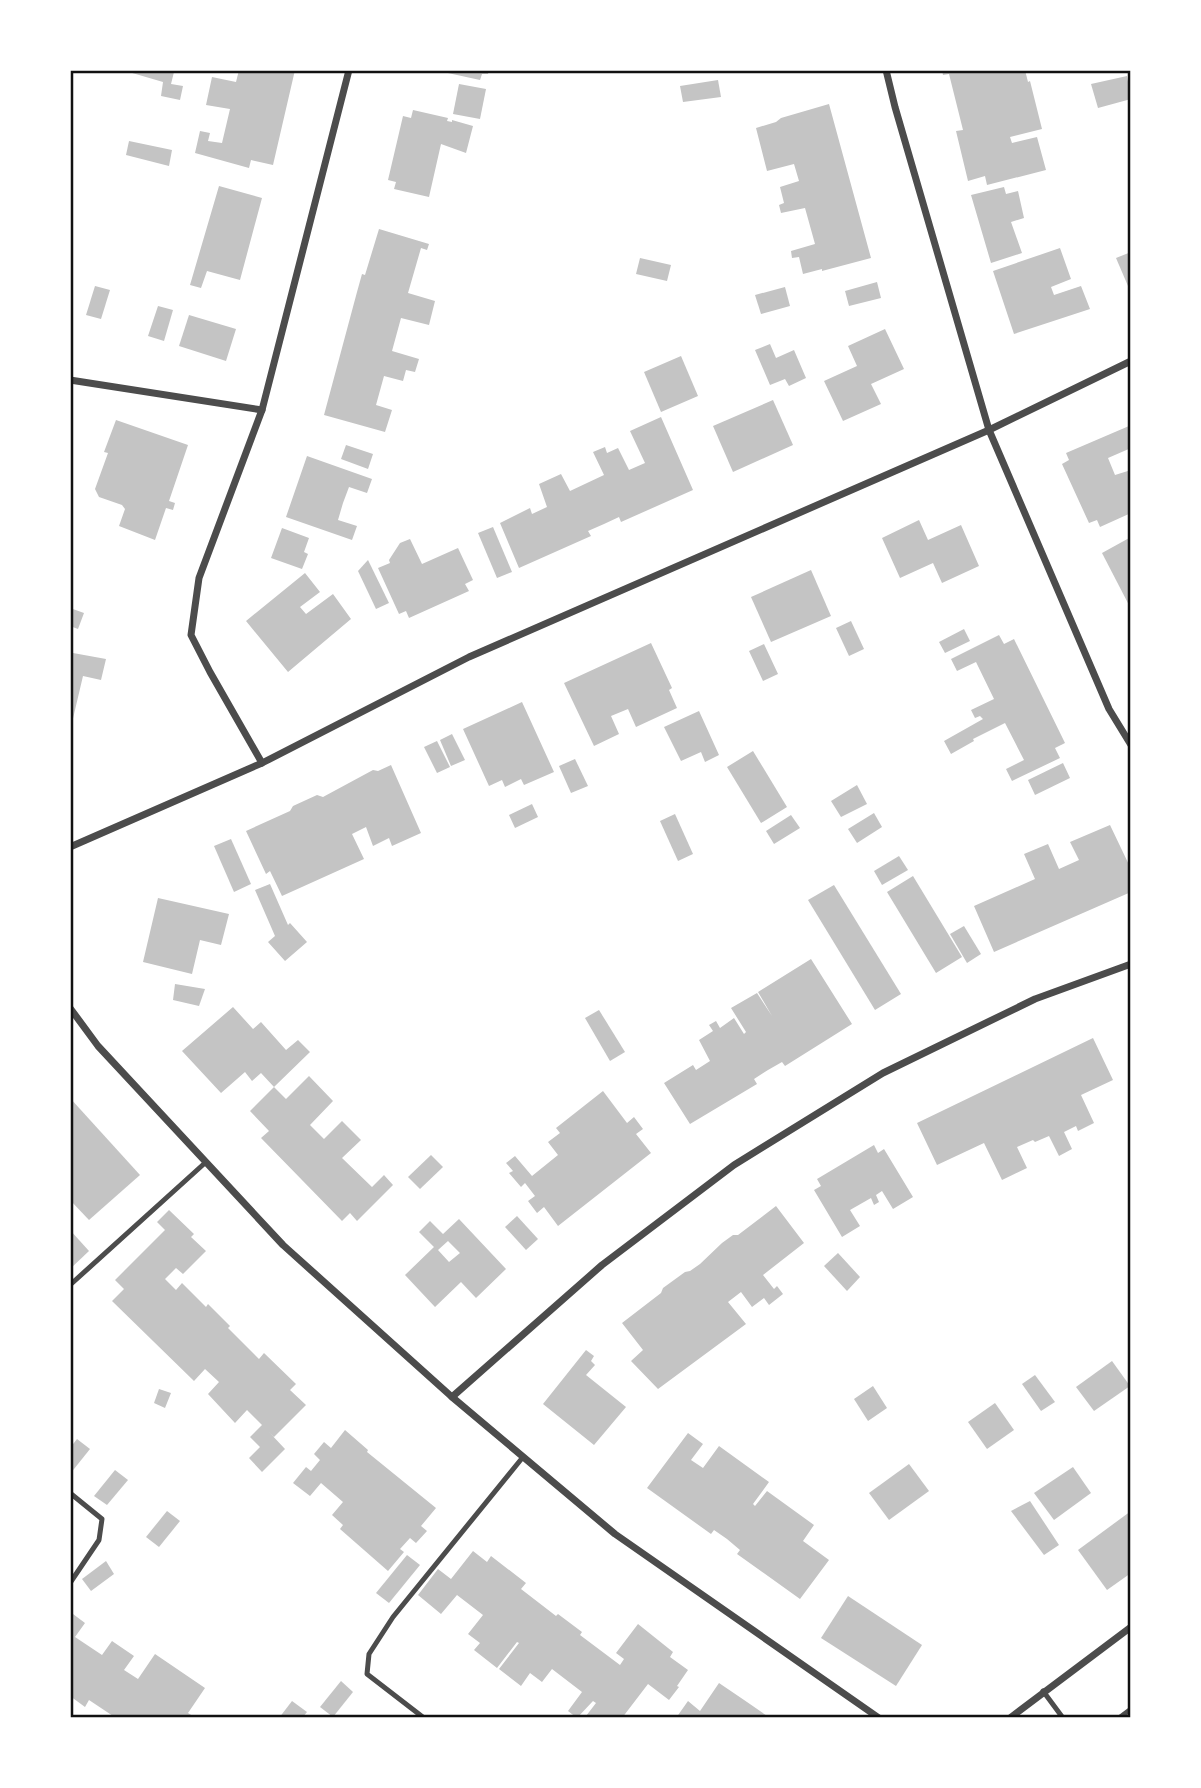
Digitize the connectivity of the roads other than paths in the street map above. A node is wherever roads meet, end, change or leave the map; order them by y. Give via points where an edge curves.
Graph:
1 (349, 70) edge
2 (886, 70) edge
3 (1131, 361) edge
4 (70, 380) edge
5 (262, 411) junction
6 (989, 430) junction
7 (1131, 745) edge
8 (262, 763) junction
9 (70, 847) edge
10 (1131, 964) edge
11 (70, 1008) edge
12 (206, 1162) junction
13 (70, 1285) edge
14 (452, 1397) junction
15 (523, 1457) junction
16 (70, 1493) edge
17 (70, 1583) edge
18 (1131, 1627) edge
19 (1043, 1691) junction
20 (1131, 1709) edge
21 (424, 1718) edge
22 (879, 1718) edge
23 (1010, 1718) edge
24 (1063, 1718) edge
25 (1119, 1718) edge

1 - 5 street
2 - 6 street
3 - 6 street
4 - 5 street
5 - 8 street via 199,578 191,635
6 - 7 street via 1109,709
6 - 8 street via 469,657
8 - 9 street
10 - 14 street via 1035,999 883,1073 734,1166 601,1265
11 - 12 street via 98,1046
12 - 13 lane
12 - 14 street via 283,1245
14 - 15 street
15 - 21 lane via 393,1617 369,1654 367,1674
15 - 22 street via 615,1534
16 - 17 lane via 102,1519 99,1540
18 - 19 street
19 - 23 street
19 - 24 lane
20 - 25 lane

